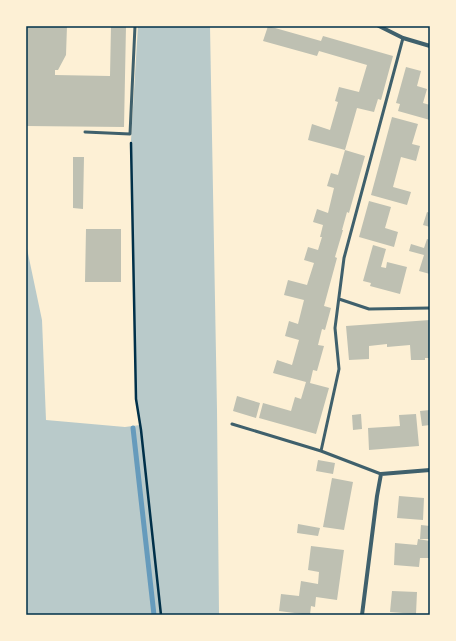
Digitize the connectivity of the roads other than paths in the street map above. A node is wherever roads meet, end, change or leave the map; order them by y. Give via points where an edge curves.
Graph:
1 (135, 26) edge
2 (379, 26) edge
3 (403, 38) junction
4 (430, 46) edge
5 (85, 132) dead end
6 (339, 299) junction
7 (430, 308) edge
8 (232, 424) dead end
9 (321, 451) junction
10 (430, 470) edge
11 (381, 474) junction
12 (362, 615) edge

1 - 5 lane via 130,134
2 - 3 street
3 - 4 street
3 - 6 lane via 344,258
6 - 7 lane via 369,309
6 - 9 lane via 336,328 339,369
8 - 9 lane
9 - 11 lane
10 - 11 street
11 - 12 street

